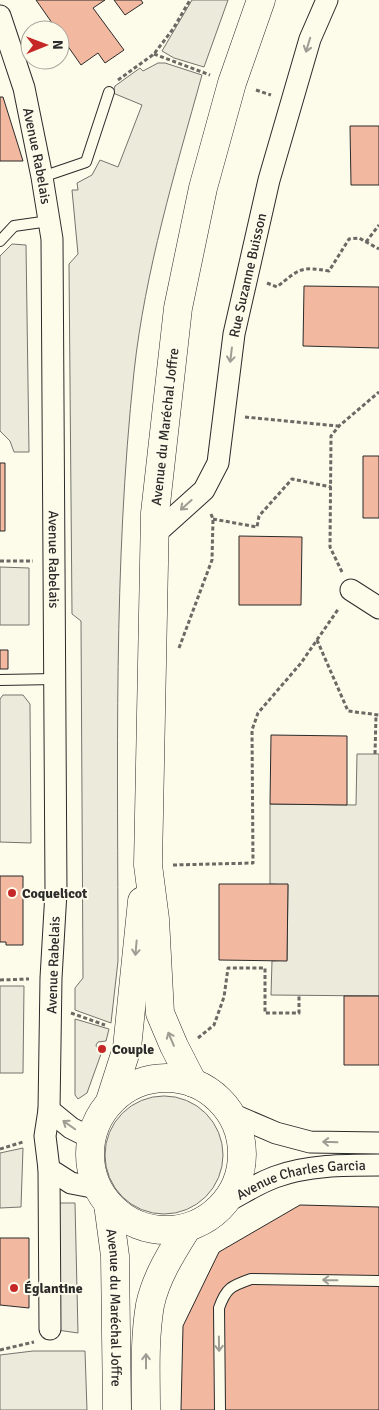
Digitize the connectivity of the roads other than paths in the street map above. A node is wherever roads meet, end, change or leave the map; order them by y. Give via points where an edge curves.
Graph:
1 (261, 0) edge
2 (327, 0) edge
3 (0, 16) edge
4 (109, 92) dead end
5 (42, 176) junction
6 (49, 221) junction
7 (0, 241) edge
8 (154, 535) junction
9 (351, 590) road end
10 (379, 608) edge
11 (55, 679) junction
12 (0, 680) edge
13 (148, 865) junction
14 (193, 1083) junction
15 (110, 1101) junction
16 (49, 1110) junction
17 (234, 1115) junction
18 (91, 1138) junction
19 (379, 1143) edge
20 (379, 1165) edge
21 (49, 1169) junction
22 (102, 1196) junction
23 (226, 1202) junction
24 (187, 1228) junction
25 (379, 1281) edge
26 (50, 1329) road end
27 (118, 1410) edge
28 (146, 1410) edge
29 (220, 1410) edge

1 - 8 main road, Avenue du Maréchal Joffre via 232,83 202,188 182,289
2 -> 8 street, Rue Suzanne Buisson via 310,39 269,180 234,334 218,463 204,490
3 - 5 street, Avenue Rabelais via 24,88
4 - 5 lane via 86,162
5 - 6 street, Avenue Rabelais
6 - 7 lane via 14,226
6 - 11 street, Avenue Rabelais via 52,239
8 - 13 main road, Avenue du Maréchal Joffre
9 - 10 street
11 - 12 lane
11 - 16 street, Avenue Rabelais via 56,892
14 -> 13 main road, Avenue du Maréchal Joffre via 160,1013 155,919
13 -> 15 main road, Avenue du Maréchal Joffre via 138,922 127,1048
14 - 15 main road via 166,1077 149,1079 127,1088
14 - 17 main road via 206,1088
15 - 18 main road via 98,1118
18 -> 16 street via 71,1128
16 - 21 street, Avenue Rabelais via 44,1136
19 -> 17 street, Avenue Charles Garcia via 310,1142 276,1133
17 - 23 main road via 243,1157 238,1181
18 - 22 main road via 90,1164
20 - 23 street, Avenue Charles Garcia via 290,1172
21 - 22 street
21 - 26 street, Avenue Rabelais
22 - 24 main road via 122,1217 139,1226 163,1231
22 - 27 main road, Avenue du Maréchal Joffre via 115,1256
23 - 24 main road via 208,1218
28 -> 24 main road via 146,1340 150,1304 164,1266
25 -> 29 lane via 251,1279 224,1293 219,1308

